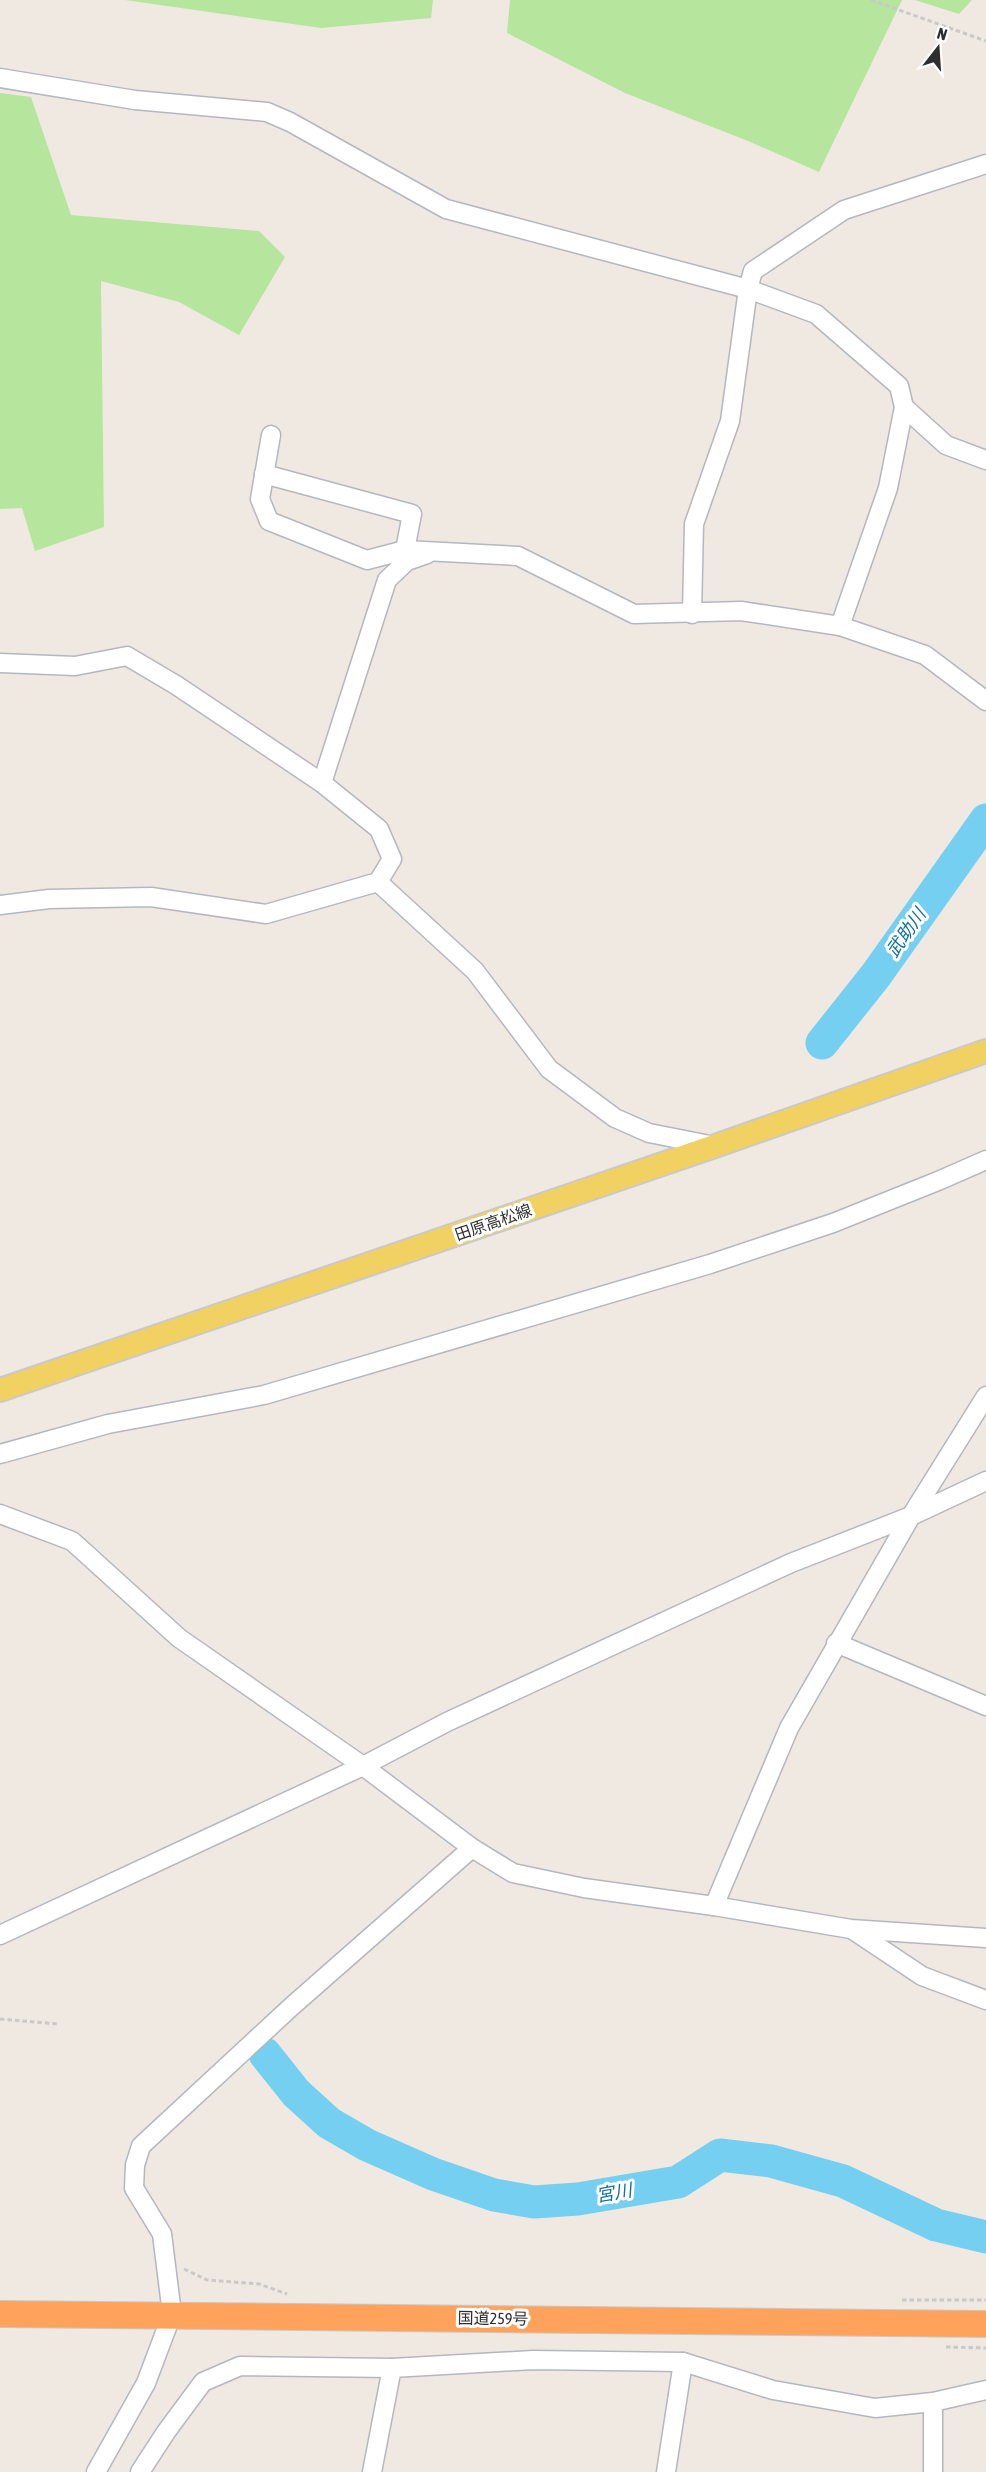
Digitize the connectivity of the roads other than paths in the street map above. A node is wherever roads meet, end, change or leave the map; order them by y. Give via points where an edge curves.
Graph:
1 (0, 78) edge
2 (986, 164) edge
3 (748, 290) junction
4 (904, 407) junction
5 (271, 435) dead end
6 (986, 460) edge
7 (264, 474) junction
8 (405, 550) junction
9 (436, 551) junction
10 (692, 614) junction
11 (840, 626) junction
12 (0, 663) edge
13 (986, 701) edge
14 (322, 783) junction
15 (378, 882) junction
16 (0, 905) edge
17 (986, 1051) edge
18 (715, 1146) junction
19 (986, 1160) edge
20 (0, 1390) edge
21 (986, 1396) edge
22 (0, 1454) edge
23 (986, 1481) edge
24 (0, 1514) edge
25 (911, 1516) junction
26 (836, 1643) junction
27 (986, 1706) edge
28 (363, 1766) junction
29 (472, 1848) junction
30 (714, 1906) junction
31 (851, 1929) junction
32 (0, 1935) edge
33 (986, 1938) edge
34 (986, 2000) edge
35 (0, 2314) edge
36 (172, 2314) junction
37 (986, 2324) edge
38 (682, 2362) junction
39 (392, 2368) junction
40 (986, 2390) edge
41 (933, 2402) junction
42 (96, 2472) edge
43 (140, 2472) edge
44 (372, 2472) edge
45 (666, 2472) edge
46 (933, 2472) edge

1 - 3 street via 135,100 267,112 446,209
2 - 3 street via 844,210 753,272
3 - 4 street via 816,314 899,386
3 - 10 street via 730,421 694,524
4 - 6 street via 946,445
4 - 11 street via 888,488
5 - 7 street
7 - 8 street via 412,514
7 - 8 street via 260,499 269,521 367,560
8 - 9 street
9 - 10 street via 518,556 634,614
9 - 14 street via 407,561 387,580
10 - 11 street via 741,611
11 - 13 street via 925,655
12 - 14 street via 75,666 127,656
14 - 15 street via 379,829 392,859
15 - 16 street via 266,914 151,897 49,899
15 - 18 street via 475,971 549,1069 615,1118 649,1133
17 - 18 main road, 田原高松線
18 - 20 main road, 田原高松線
19 - 22 street via 833,1223 699,1268 264,1395 108,1424
21 - 25 street
23 - 25 street
24 - 28 street via 72,1541 179,1638
25 - 26 street
25 - 28 street via 791,1563 447,1722
26 - 27 street
26 - 30 street via 789,1728
28 - 29 street
28 - 32 street
29 - 30 street via 513,1873 585,1888
29 - 36 street via 141,2146 134,2188 162,2234
30 - 31 street
31 - 33 street
31 - 34 street via 922,1976
35 - 36 highway, 国道259号
36 - 37 highway, 国道259号
36 - 42 street via 146,2383
38 - 39 street via 533,2360
38 - 41 street via 773,2390 875,2408
38 - 45 street
39 - 43 street via 240,2366 202,2382
39 - 44 street
40 - 41 street
41 - 46 street

